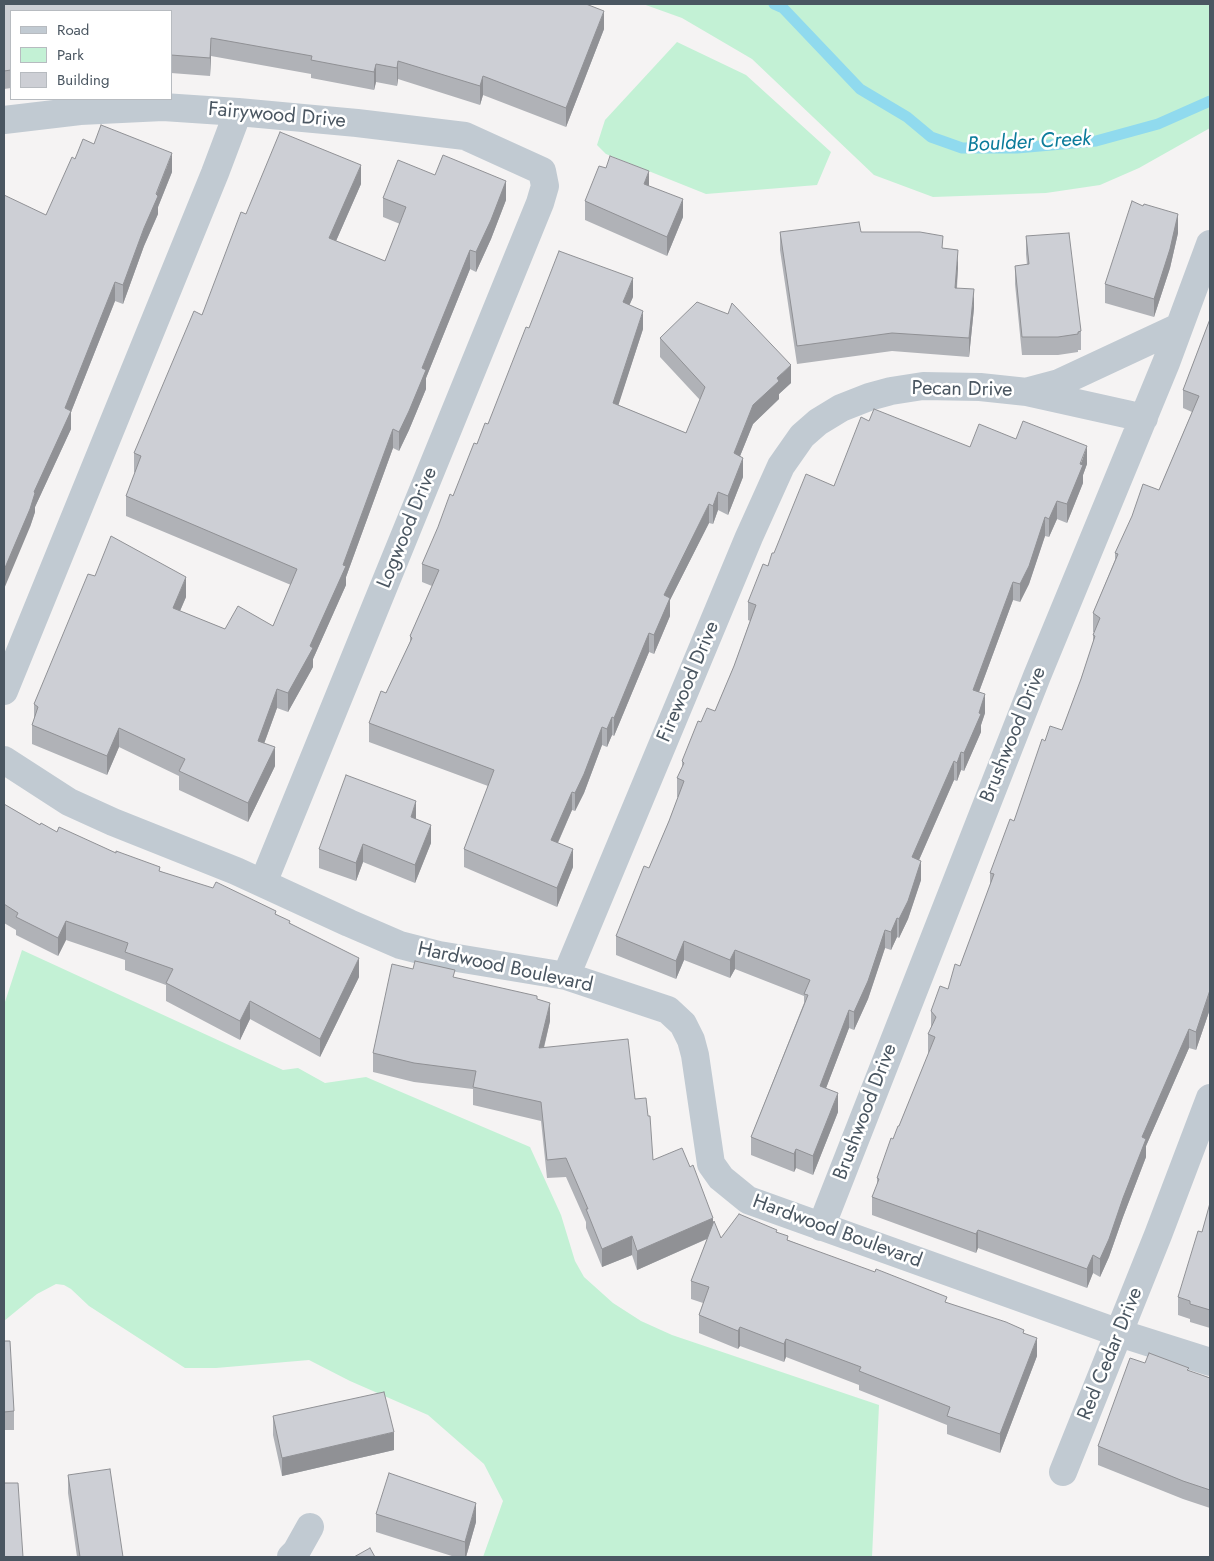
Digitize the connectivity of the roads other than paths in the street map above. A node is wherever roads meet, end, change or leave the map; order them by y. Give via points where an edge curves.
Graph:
1 (238, 112) junction
2 (4, 120) edge
3 (542, 171) joint
4 (1210, 244) edge
5 (1179, 327) junction
6 (1027, 392) junction
7 (841, 408) joint
8 (1144, 418) junction
9 (4, 691) edge
10 (4, 760) edge
11 (263, 883) junction
12 (566, 976) junction
13 (1210, 1098) edge
14 (821, 1227) junction
15 (1119, 1334) junction
16 (1210, 1362) edge
17 (1063, 1472) dead end
18 (310, 1527) dead end
19 (291, 1557) edge

1 - 2 street, Fairywood Drive via 163,107 80,111
1 - 3 street, Fairywood Drive via 465,136
1 - 9 street
3 - 11 street, Logwood Drive via 545,186 540,203
4 - 5 street, Brushwood Drive
5 - 6 street, Pecan Drive via 1060,383
5 - 8 street, Brushwood Drive
6 - 7 street, Pecan Drive via 923,386 891,391
6 - 8 street, Pecan Drive
7 - 12 street, Firewood Drive via 802,436 781,466
8 - 14 street, Brushwood Drive via 1037,676
10 - 11 street, Hardwood Boulevard via 69,802
11 - 12 street, Hardwood Boulevard via 400,945 439,955
12 - 14 street, Hardwood Boulevard via 668,1010 683,1024 695,1055 711,1164 721,1178 748,1200
13 - 15 street, Red Cedar Drive
14 - 15 street, Hardwood Boulevard
15 - 16 street, Hardwood Boulevard
15 - 17 street, Red Cedar Drive
18 - 19 street

